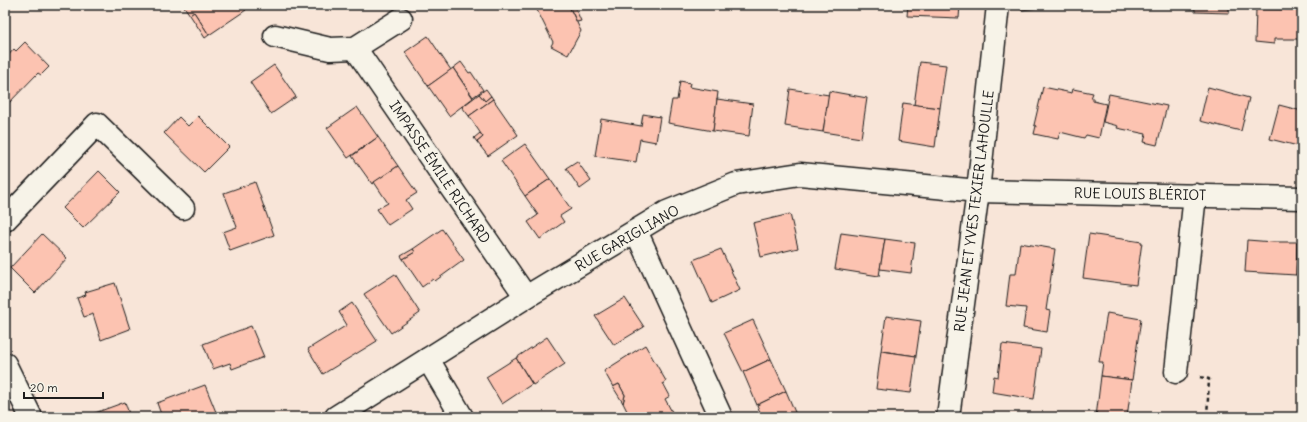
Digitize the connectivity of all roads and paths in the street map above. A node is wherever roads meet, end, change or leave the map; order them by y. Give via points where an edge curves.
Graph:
1 (998, 5) edge
2 (401, 19) dead end
3 (275, 36) dead end
4 (355, 48) junction
5 (978, 191) junction
6 (1195, 196) junction
7 (1302, 198) edge
8 (183, 208) dead end
9 (5, 220) edge
10 (636, 230) junction
11 (526, 297) junction
12 (428, 359) junction
13 (5, 364) edge
14 (1176, 372) joint
15 (32, 417) edge
16 (336, 417) edge
17 (462, 417) edge
18 (721, 417) edge
19 (948, 417) edge
20 (1207, 417) edge

1 - 5 street, RUE JEAN ET YVES TEXIER LAHOULLE
2 - 4 street
3 - 4 street via 330,49
4 - 11 street, IMPASSE ÉMILE RICHARD
5 - 6 street, RUE LOUIS BLÉRIOT
5 - 10 street, RUE GARIGLIANO via 800,174 736,184 667,212
5 - 19 street, RUE JEAN ET YVES TEXIER LAHOULLE
6 - 7 street, RUE LOUIS BLÉRIOT
6 - 14 street
8 - 9 street via 97,124
10 - 11 street, RUE GARIGLIANO
10 - 18 street
11 - 12 street, RUE GARIGLIANO
12 - 16 street, RUE GARIGLIANO
12 - 17 street
13 - 15 street
14 - 20 path via 1209,379

